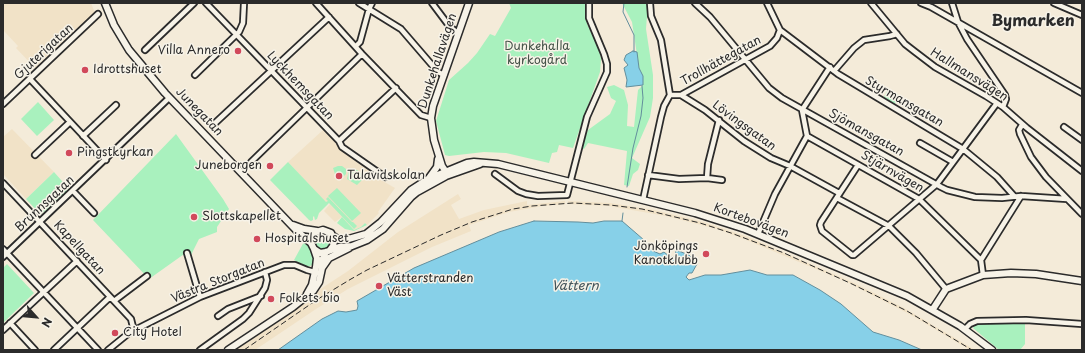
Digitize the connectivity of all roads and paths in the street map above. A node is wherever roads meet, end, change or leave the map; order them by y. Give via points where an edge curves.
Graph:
1 (105, 3) edge
2 (194, 3) edge
3 (206, 3) edge
4 (244, 3) edge
5 (316, 3) edge
6 (359, 3) edge
7 (372, 3) edge
8 (432, 3) edge
9 (469, 3) edge
10 (589, 3) edge
11 (650, 3) edge
12 (695, 3) edge
13 (767, 3) edge
14 (921, 3) edge
15 (952, 3) edge
16 (1054, 3) edge
17 (875, 4) edge
18 (369, 9) junction
19 (98, 14) dead end
20 (1082, 15) edge
21 (329, 17) junction
22 (958, 22) junction
23 (780, 30) junction
24 (458, 33) junction
25 (897, 34) junction
26 (237, 35) junction
27 (356, 46) junction
28 (145, 50) dead end
29 (362, 54) junction
30 (746, 59) junction
31 (830, 68) junction
32 (272, 71) junction
33 (834, 71) junction
34 (195, 75) dead end
35 (444, 75) junction
36 (30, 79) junction
37 (396, 88) junction
38 (1082, 93) edge
39 (670, 95) junction
40 (681, 95) junction
41 (169, 98) junction
42 (997, 103) junction
43 (3, 104) edge
44 (116, 105) dead end
45 (306, 107) junction
46 (1003, 107) junction
47 (802, 110) junction
48 (431, 118) junction
49 (719, 120) junction
50 (70, 122) junction
51 (214, 124) dead end
52 (1022, 124) junction
53 (1064, 127) dead end
54 (83, 136) junction
55 (807, 136) junction
56 (1082, 140) edge
57 (339, 141) junction
58 (920, 143) dead end
59 (963, 149) junction
60 (439, 153) junction
61 (35, 155) dead end
62 (106, 160) junction
63 (251, 162) dead end
64 (954, 162) junction
65 (483, 163) junction
66 (858, 164) junction
67 (790, 166) junction
68 (1082, 171) edge
69 (446, 172) junction
70 (495, 174) dead end
71 (648, 175) junction
72 (385, 176) dead end
73 (707, 178) junction
74 (428, 179) junction
75 (722, 180) dead end
76 (570, 182) junction
77 (4, 184) edge
78 (937, 184) junction
79 (73, 191) junction
80 (838, 195) junction
81 (1014, 196) junction
82 (1021, 196) junction
83 (920, 199) junction
84 (1067, 199) junction
85 (643, 200) junction
86 (94, 213) dead end
87 (1082, 214) edge
88 (40, 222) junction
89 (292, 225) junction
90 (889, 226) junction
91 (317, 231) junction
92 (758, 234) junction
93 (333, 236) junction
94 (313, 246) junction
95 (352, 246) junction
96 (3, 249) edge
97 (328, 251) junction
98 (187, 253) dead end
99 (7, 254) junction
100 (3, 258) edge
101 (77, 260) junction
102 (981, 260) junction
103 (319, 271) junction
104 (265, 272) junction
105 (147, 276) dead end
106 (983, 276) junction
107 (1082, 282) edge
108 (946, 289) junction
109 (43, 292) junction
110 (261, 296) junction
111 (200, 297) junction
112 (112, 299) junction
113 (933, 309) junction
114 (218, 316) dead end
115 (10, 323) junction
116 (1082, 324) edge
117 (77, 329) junction
118 (965, 329) junction
119 (3, 330) edge
120 (134, 331) junction
121 (35, 350) edge
122 (54, 350) edge
123 (98, 350) edge
124 (108, 350) edge
125 (200, 350) edge
126 (228, 350) edge
127 (992, 350) edge

1 - 41 street, Junegatan via 129,50
2 - 28 street
3 - 26 street, Lyckhemsgatan
4 - 26 street via 243,23
5 - 21 street
6 - 18 street
7 - 18 street
8 - 24 street
9 - 24 street, Dunkehallavägen
10 - 76 street via 589,18 604,54 607,72 587,117
11 - 39 street via 651,16 661,40
12 - 30 street, Sjömansgatan
13 - 23 street
14 - 22 street
15 - 22 street
16 - 20 street
17 - 25 street, Hallmansvägen
18 - 27 street via 360,42
18 - 35 street via 401,30 438,72
19 - 36 street, Gjuterigatan
21 - 27 street
21 - 32 street
22 - 38 street
22 - 46 street via 1005,95
23 - 30 street, Trollhättegatan via 770,46
23 - 31 street, Styrmansgatan
24 - 35 street, Dunkehallavägen
25 - 33 street via 864,40
25 - 42 street, Hallmansvägen via 935,67
26 - 32 street, Lyckhemsgatan
26 - 34 street
27 - 29 street
29 - 37 street
29 - 45 street
30 - 40 street, Trollhättegatan
30 - 47 street, Sjömansgatan via 776,93
31 - 33 street, Styrmansgatan
31 - 47 street
32 - 45 street, Lyckhemsgatan
32 - 51 street
33 - 59 street, Styrmansgatan
35 - 48 street, Dunkehallavägen
36 - 43 street, Gjuterigatan
36 - 50 street
37 - 48 street via 421,115
37 - 57 street
39 - 40 street, Trollhättegatan
39 - 71 street, Trollhättegatan via 664,106
40 - 49 street, Lövingsgatan
41 - 62 street, Brunnsgatan
41 - 89 street, Junegatan
42 - 46 street, Hallmansvägen
42 - 59 street
44 - 54 street
45 - 57 street, Lyckhemsgatan
45 - 63 street
46 - 52 street, Hallmansvägen
47 - 55 street
47 - 78 street, Sjömansgatan
48 - 60 street, Dunkehallavägen
49 - 67 street, Lövingsgatan via 758,150
49 - 73 street
50 - 54 street
50 - 61 street
52 - 68 street, Hallmansvägen
52 - 84 street via 1020,134 1032,157
53 - 56 street
54 - 62 street
55 - 66 street, Stjärnvägen
55 - 67 street
57 - 72 street, Lyckhemsgatan via 344,148
58 - 64 street
59 - 64 street
59 - 81 street, Styrmansgatan via 997,177
60 - 69 street, Dunkehallavägen
60 - 74 street via 437,168
62 - 79 street, Brunnsgatan
64 - 78 street
65 - 69 street, Kortebovägen
65 - 69 street, Kortebovägen via 468,163
65 - 76 street, Kortebovägen
66 - 80 street
66 - 83 street, Stjärnvägen
67 - 80 street, Lövingsgatan
67 - 92 street
69 - 74 street, Kortebovägen
69 - 95 street, Kortebovägen via 411,197 377,234
70 - 76 street via 518,191 538,196 567,195
71 - 73 street via 679,179
71 - 85 street, Trollhättegatan
73 - 75 street
74 - 93 street, Kortebovägen via 411,190 366,234 345,240
76 - 85 street, Kortebovägen
77 - 88 street, Kapellgatan
78 - 81 street, Sjömansgatan via 948,190 975,197
78 - 83 street
79 - 86 street
79 - 88 street, Brunnsgatan
80 - 90 street, Lövingsgatan
80 - 90 street via 820,228 852,255
81 - 82 street, Sjömansgatan
82 - 84 street, Sjömansgatan
82 - 102 street
83 - 90 street
83 - 102 street, Stjärnvägen
84 - 87 street
85 - 92 street, Kortebovägen via 695,213
88 - 99 street, Brunnsgatan
88 - 101 street, Kapellgatan
89 - 91 street
89 - 94 street, Junegatan
90 - 108 street, Lövingsgatan
91 - 93 street via 326,230
91 - 94 street via 312,237
92 - 113 street, Kortebovägen
93 - 97 street via 334,243
94 - 97 street via 318,252
94 - 103 street
95 - 97 street, Kortebovägen
95 - 103 street via 332,256
96 - 99 street
97 - 103 street
98 - 111 street
99 - 100 street, Brunnsgatan
99 - 109 street
101 - 109 street
101 - 112 street, Kapellgatan
102 - 106 street
103 - 104 street, Västra Storgatan via 306,270 290,264
103 - 126 street via 305,297
104 - 110 street via 267,280
104 - 111 street, Västra Storgatan
105 - 112 street
106 - 107 street via 1036,274
106 - 108 street
108 - 113 street
109 - 115 street
109 - 117 street
110 - 114 street via 228,309
110 - 125 street via 243,319
111 - 120 street, Västra Storgatan
112 - 117 street
112 - 120 street, Kapellgatan via 131,319
113 - 118 street, Kortebovägen
115 - 119 street
115 - 121 street
116 - 118 street via 990,320 973,322
117 - 122 street
117 - 123 street
118 - 127 street, Kortebovägen
120 - 124 street, Västra Storgatan via 125,334

